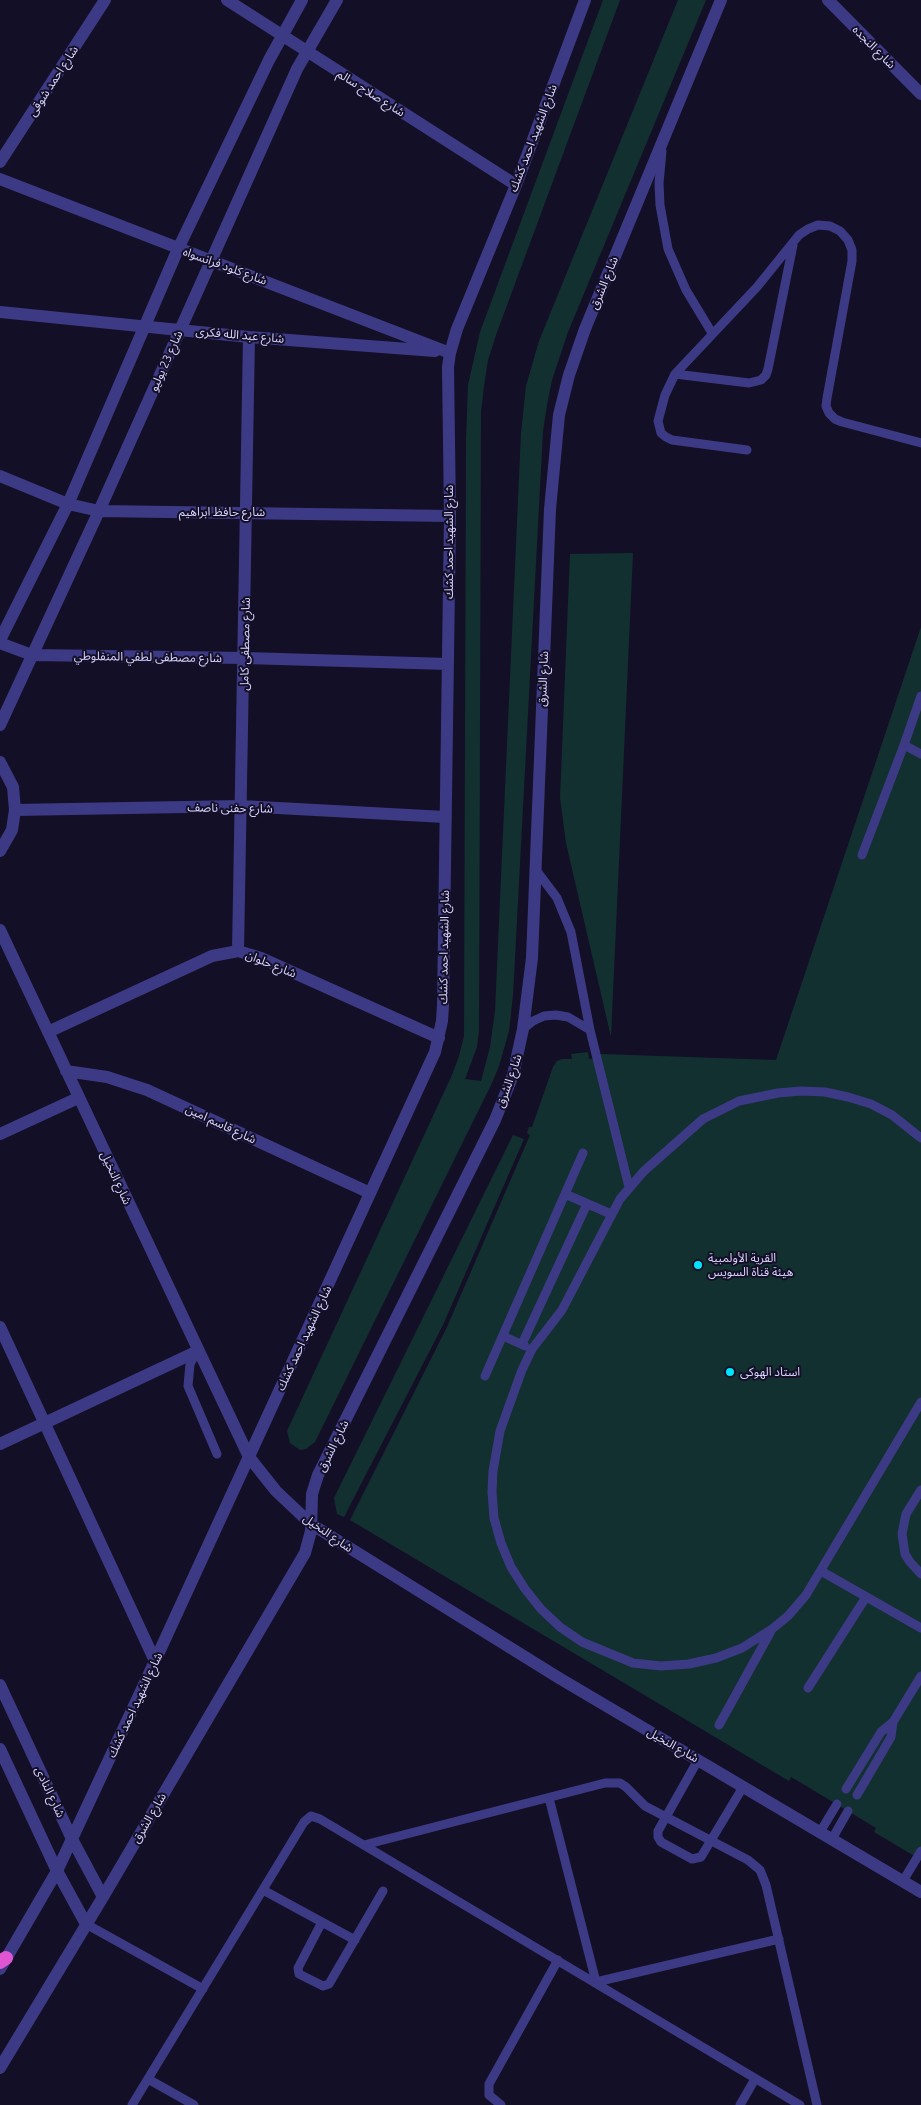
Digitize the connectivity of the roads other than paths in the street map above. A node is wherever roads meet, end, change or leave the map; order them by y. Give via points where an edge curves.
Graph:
1 (105, 0) edge
2 (227, 0) edge
3 (302, 0) edge
4 (337, 0) edge
5 (585, 0) edge
6 (720, 0) edge
7 (828, 0) edge
8 (282, 36) junction
9 (306, 51) junction
10 (921, 94) edge
11 (663, 139) junction
12 (0, 162) edge
13 (0, 179) edge
14 (516, 184) junction
15 (793, 242) junction
16 (178, 248) junction
17 (211, 259) junction
18 (0, 312) edge
19 (146, 326) junction
20 (180, 330) junction
21 (712, 333) junction
22 (249, 337) junction
23 (450, 352) junction
24 (675, 374) junction
25 (921, 443) edge
26 (747, 450) dead end
27 (0, 476) edge
28 (68, 504) junction
29 (100, 511) junction
30 (247, 512) junction
31 (450, 516) junction
32 (0, 642) edge
33 (32, 655) junction
34 (244, 658) junction
35 (448, 664) junction
36 (921, 696) edge
37 (0, 725) edge
38 (904, 744) junction
39 (921, 754) edge
40 (0, 762) edge
41 (241, 806) junction
42 (15, 810) junction
43 (445, 817) junction
44 (0, 851) edge
45 (862, 855) dead end
46 (536, 870) junction
47 (0, 930) edge
48 (238, 951) junction
49 (523, 1029) junction
50 (590, 1030) junction
51 (48, 1032) junction
52 (439, 1038) junction
53 (66, 1072) junction
54 (78, 1098) junction
55 (0, 1134) edge
56 (921, 1138) edge
57 (583, 1153) dead end
58 (629, 1187) junction
59 (370, 1194) junction
60 (565, 1194) junction
61 (587, 1204) junction
62 (611, 1214) junction
63 (0, 1327) edge
64 (502, 1336) junction
65 (522, 1344) junction
66 (532, 1348) junction
67 (198, 1351) junction
68 (485, 1376) dead end
69 (921, 1402) edge
70 (45, 1423) junction
71 (0, 1444) edge
72 (217, 1454) dead end
73 (249, 1457) junction
74 (921, 1490) edge
75 (311, 1524) junction
76 (821, 1571) junction
77 (921, 1574) edge
78 (866, 1597) junction
79 (921, 1628) edge
80 (772, 1629) junction
81 (155, 1661) junction
82 (921, 1676) edge
83 (0, 1685) edge
84 (808, 1688) dead end
85 (893, 1722) junction
86 (719, 1725) dead end
87 (0, 1749) edge
88 (698, 1760) junction
89 (743, 1787) junction
90 (846, 1789) dead end
91 (857, 1795) dead end
92 (549, 1798) junction
93 (837, 1804) dead end
94 (848, 1811) dead end
95 (666, 1817) junction
96 (820, 1832) junction
97 (72, 1839) junction
98 (832, 1839) junction
99 (711, 1841) junction
100 (364, 1845) junction
101 (921, 1851) edge
102 (57, 1871) junction
103 (902, 1881) junction
104 (263, 1890) junction
105 (383, 1891) dead end
106 (921, 1892) edge
107 (103, 1898) junction
108 (322, 1922) junction
109 (86, 1924) junction
110 (779, 1939) junction
111 (355, 1940) junction
112 (558, 1960) junction
113 (2, 1963) edge
114 (596, 1982) junction
115 (203, 1989) junction
116 (0, 2068) edge
117 (148, 2079) junction
118 (755, 2079) junction
119 (132, 2105) edge
120 (194, 2105) edge
121 (501, 2105) edge
122 (740, 2105) edge
123 (800, 2105) edge
124 (817, 2105) edge

1 - 12 street, شارع احمد شوقى
2 - 8 street, شارع صلاح سالم
3 - 8 street
4 - 9 street, شارع 23 يوليو
5 - 14 street, شارع الشهيد احمد كشك
6 - 11 street, شارع الشرق
7 - 10 street, شارع النجده
8 - 9 street, شارع صلاح سالم
8 - 16 street
9 - 14 street, شارع صلاح سالم
9 - 17 street, شارع 23 يوليو
11 - 21 lane via 659,198 668,249 686,290
11 - 46 street, شارع الشرق via 585,329 559,415 550,509
13 - 16 street, شارع كلود فرانسواه
14 - 23 street, شارع الشهيد احمد كشك
15 - 21 lane via 757,287
15 - 24 lane via 766,375 749,383
15 - 25 lane via 808,228 830,226 840,231 852,250 826,398 829,413 842,422
16 - 17 street, شارع كلود فرانسواه
16 - 19 street
17 - 20 street, شارع 23 يوليو
17 - 23 street, شارع كلود فرانسواه
18 - 19 street, شارع عبد الله فكرى
19 - 20 street, شارع عبد الله فكرى
19 - 28 street
20 - 22 street, شارع عبد الله فكرى
20 - 29 street, شارع 23 يوليو
21 - 24 lane
22 - 23 street, شارع عبد الله فكرى
22 - 30 street, شارع مصطفى كامل
23 - 31 street, شارع الشهيد احمد كشك
24 - 26 lane via 664,395 658,420 661,433 672,440
27 - 28 street, شارع حافظ ابراهيم
28 - 29 street, شارع حافظ ابراهيم
28 - 32 street
29 - 30 street, شارع حافظ ابراهيم
29 - 33 street, شارع 23 يوليو
30 - 31 street, شارع حافظ ابراهيم
30 - 34 street, شارع مصطفى كامل
31 - 35 street, شارع الشهيد احمد كشك
32 - 33 street, شارع مصطفى لطفي المنفلوطي
33 - 34 street, شارع مصطفى لطفي المنفلوطي
33 - 37 street, شارع 23 يوليو
34 - 35 street, شارع مصطفى لطفي المنفلوطي
34 - 41 street, شارع مصطفى كامل
35 - 43 street, شارع الشهيد احمد كشك
36 - 38 lane
38 - 39 lane
38 - 45 lane
40 - 42 street via 13,787
41 - 42 street, شارع حفنى ناصف
41 - 43 street, شارع حفنى ناصف
41 - 48 street, شارع مصطفى كامل
42 - 44 street via 12,830
43 - 52 street, شارع الشهيد احمد كشك via 443,1005
46 - 49 street, شارع الشرق via 532,958
46 - 50 lane via 548,883 566,914
47 - 51 street, شارع النخيل
48 - 51 street, شارع حلوان via 212,956
48 - 52 street, شارع حلوان via 261,958
49 - 50 lane via 544,1016 556,1015 568,1017
49 - 75 street, شارع الشرق via 513,1076 501,1105 318,1475 312,1494
50 - 58 lane
51 - 53 street, شارع النخيل
52 - 59 street, شارع الشهيد احمد كشك
53 - 54 street, شارع النخيل
53 - 59 street, شارع قاسم امين via 107,1077 147,1090
54 - 55 street
54 - 67 street, شارع النخيل
56 - 58 lane via 892,1115 848,1097 801,1091 758,1096 720,1108 703,1118
57 - 60 lane
58 - 62 lane
59 - 73 street, شارع الشهيد احمد كشك
60 - 61 lane
60 - 64 lane
61 - 62 lane
61 - 65 lane
62 - 66 lane via 562,1310
63 - 70 street
64 - 65 lane
64 - 68 lane
65 - 66 lane
66 - 80 lane via 500,1431 492,1492 494,1518 511,1567 541,1609 560,1627 590,1646 633,1663 661,1666 716,1658 742,1648
67 - 70 street
67 - 72 lane via 190,1364 188,1386
67 - 73 street, شارع النخيل
69 - 76 lane
70 - 71 street
70 - 81 street
73 - 75 street, شارع النخيل via 276,1491
73 - 81 street, شارع الشهيد احمد كشك
74 - 77 lane via 906,1514 902,1534 905,1554
75 - 88 street, شارع النخيل via 558,1678
75 - 107 street, شارع الشرق via 305,1553
76 - 78 lane
76 - 80 lane via 806,1595
78 - 79 lane
78 - 84 lane
80 - 86 lane
81 - 97 street, شارع الشهيد احمد كشك
82 - 85 lane
83 - 97 street, شارع النادى
85 - 90 lane via 881,1732
85 - 91 lane via 891,1737
87 - 102 street
88 - 89 street, شارع النخيل
88 - 95 lane
89 - 96 street, شارع النخيل
89 - 99 lane
92 - 95 lane via 612,1782 626,1787 640,1803
92 - 100 lane
92 - 114 lane
93 - 96 lane
94 - 98 lane
95 - 99 lane
95 - 99 lane via 658,1831 659,1839 692,1859 700,1857
96 - 98 street, شارع النخيل
97 - 102 street
97 - 107 street, شارع النادى
98 - 103 street, شارع النخيل
99 - 110 lane via 760,1870
100 - 104 lane via 311,1816 304,1822
100 - 112 lane
101 - 103 lane
102 - 109 street
102 - 113 street
103 - 106 street, شارع النخيل
104 - 108 lane
104 - 115 lane
105 - 111 lane
107 - 109 street, شارع الشرق
108 - 111 lane
108 - 111 lane via 298,1968 299,1974 323,1986 329,1984
109 - 115 lane
109 - 116 street, شارع الشرق
110 - 114 lane
110 - 124 lane
112 - 114 lane
112 - 121 lane via 490,2084 489,2094
114 - 118 lane
115 - 117 lane
117 - 119 lane
117 - 120 lane
118 - 122 lane
118 - 123 lane

